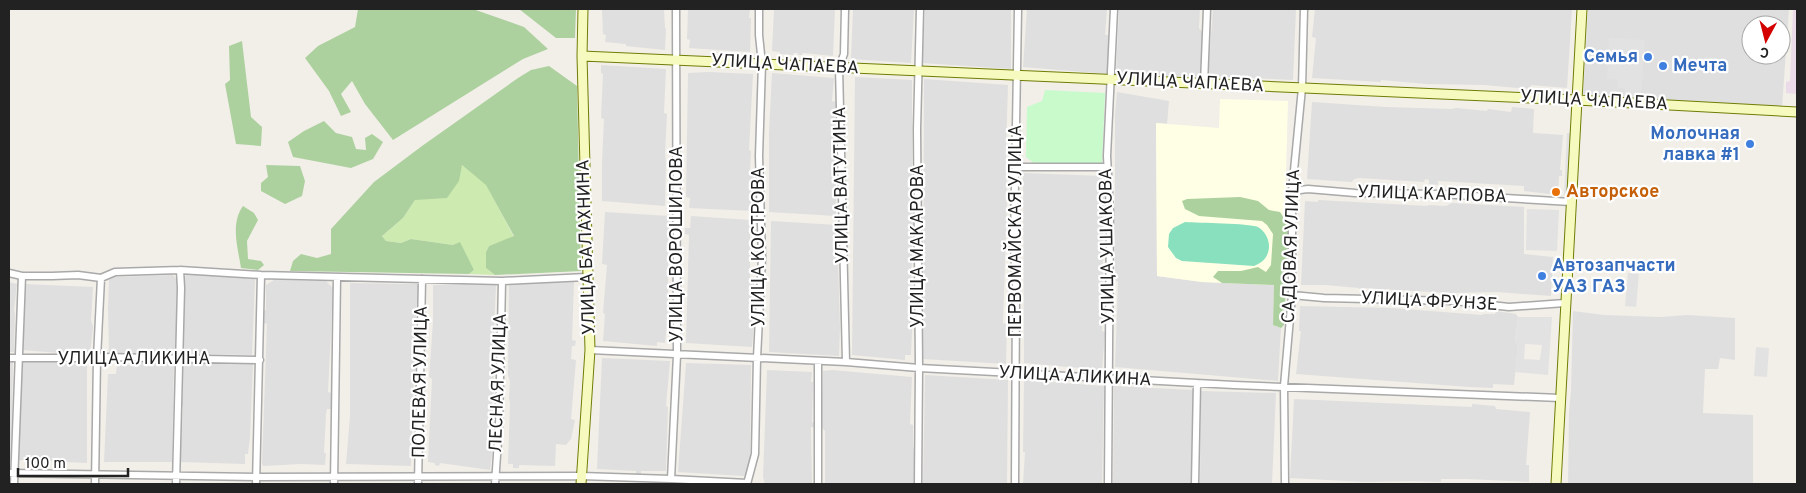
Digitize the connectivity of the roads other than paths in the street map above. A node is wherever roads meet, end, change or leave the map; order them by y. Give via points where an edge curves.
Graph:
1 (583, 9) edge
2 (676, 9) edge
3 (759, 9) edge
4 (845, 9) edge
5 (920, 9) edge
6 (1018, 9) edge
7 (1114, 9) edge
8 (1207, 9) edge
9 (1304, 9) edge
10 (1582, 9) edge
11 (582, 56) junction
12 (676, 60) junction
13 (762, 64) junction
14 (839, 67) junction
15 (918, 71) junction
16 (1018, 75) junction
17 (1110, 79) junction
18 (1204, 84) junction
19 (1302, 88) junction
20 (1577, 100) junction
21 (1797, 112) edge
22 (1015, 167) junction
23 (1108, 167) junction
24 (1292, 191) junction
25 (1571, 202) junction
26 (180, 270) junction
27 (9, 274) edge
28 (261, 275) junction
29 (22, 276) junction
30 (337, 276) junction
31 (101, 278) junction
32 (587, 278) junction
33 (422, 279) junction
34 (502, 281) junction
35 (1292, 295) junction
36 (1565, 303) junction
37 (590, 350) junction
38 (677, 354) junction
39 (9, 358) edge
40 (18, 358) junction
41 (97, 358) junction
42 (757, 358) junction
43 (178, 359) junction
44 (260, 360) junction
45 (818, 361) junction
46 (846, 362) junction
47 (919, 368) junction
48 (1014, 373) junction
49 (1109, 378) junction
50 (1197, 383) junction
51 (1284, 386) junction
52 (1560, 398) junction
53 (12, 473) edge
54 (96, 475) junction
55 (176, 476) junction
56 (256, 476) junction
57 (334, 476) junction
58 (419, 477) junction
59 (671, 479) junction
60 (581, 480) edge
61 (495, 481) edge
62 (14, 484) edge
63 (95, 484) edge
64 (176, 484) edge
65 (256, 484) edge
66 (334, 484) edge
67 (418, 484) edge
68 (747, 484) edge
69 (818, 484) edge
70 (918, 484) edge
71 (1015, 484) edge
72 (1108, 484) edge
73 (1196, 484) edge
74 (1285, 484) edge
75 (1556, 484) edge

1 - 11 street, УЛИЦА БАЛАХНИНА
2 - 12 street, УЛИЦА ВОРОШИЛОВА
3 - 13 street, УЛИЦА КОСТРОВА
4 - 14 street, УЛИЦА ВАТУТИНА via 844,54
5 - 15 street, УЛИЦА МАКАРОВА
6 - 16 street, ПЕРВОМАЙСКАЯ УЛИЦА
7 - 17 street, УЛИЦА УШАКОВА
8 - 18 street
9 - 19 street, САДОВАЯ УЛИЦА
10 - 20 street
11 - 12 street, УЛИЦА ЧАПАЕВА
11 - 32 street, УЛИЦА БАЛАХНИНА
12 - 13 street, УЛИЦА ЧАПАЕВА
12 - 38 street, УЛИЦА ВОРОШИЛОВА
13 - 14 street, УЛИЦА ЧАПАЕВА
13 - 42 street, УЛИЦА КОСТРОВА via 759,156 762,258
14 - 15 street, УЛИЦА ЧАПАЕВА
14 - 46 street, УЛИЦА ВАТУТИНА
15 - 16 street, УЛИЦА ЧАПАЕВА
15 - 47 street, УЛИЦА МАКАРОВА
16 - 17 street, УЛИЦА ЧАПАЕВА
16 - 22 street, ПЕРВОМАЙСКАЯ УЛИЦА
17 - 18 street, УЛИЦА ЧАПАЕВА
17 - 23 street, УЛИЦА УШАКОВА
18 - 19 street, УЛИЦА ЧАПАЕВА
19 - 20 street, УЛИЦА ЧАПАЕВА
19 - 24 street, САДОВАЯ УЛИЦА
20 - 21 street, УЛИЦА ЧАПАЕВА
20 - 25 street
22 - 23 street
22 - 48 street, ПЕРВОМАЙСКАЯ УЛИЦА
23 - 49 street, УЛИЦА УШАКОВА
24 - 25 street, УЛИЦА КАРПОВА via 1440,194
24 - 35 street, САДОВАЯ УЛИЦА
25 - 36 street
26 - 28 street
26 - 31 street via 115,272
26 - 43 street
27 - 29 street
28 - 30 street
28 - 44 street
29 - 31 street
29 - 40 street
30 - 33 street
30 - 57 street
31 - 41 street
32 - 34 street
32 - 37 street, УЛИЦА БАЛАХНИНА
33 - 34 street
33 - 58 street, ПОЛЕВАЯ УЛИЦА
34 - 61 street, ЛЕСНАЯ УЛИЦА
35 - 36 street, УЛИЦА ФРУНЗЕ via 1454,301 1509,307
35 - 51 street, САДОВАЯ УЛИЦА
36 - 52 street
37 - 38 street, УЛИЦА АЛИКИНА
37 - 60 street, УЛИЦА БАЛАХНИНА
38 - 42 street, УЛИЦА АЛИКИНА
38 - 59 street, УЛИЦА ВОРОШИЛОВА
39 - 40 street, УЛИЦА АЛИКИНА
40 - 41 street, УЛИЦА АЛИКИНА
40 - 53 street
41 - 43 street, УЛИЦА АЛИКИНА
41 - 54 street
42 - 45 street, УЛИЦА АЛИКИНА
42 - 68 street, УЛИЦА КОСТРОВА via 755,454
43 - 44 street, УЛИЦА АЛИКИНА
43 - 55 street
44 - 56 street
45 - 46 street, УЛИЦА АЛИКИНА
45 - 69 street
46 - 47 street, УЛИЦА АЛИКИНА
47 - 48 street, УЛИЦА АЛИКИНА
47 - 70 street, УЛИЦА МАКАРОВА
48 - 49 street, УЛИЦА АЛИКИНА
48 - 71 street, ПЕРВОМАЙСКАЯ УЛИЦА
49 - 50 street, УЛИЦА АЛИКИНА
49 - 72 street, УЛИЦА УШАКОВА
50 - 51 street, УЛИЦА АЛИКИНА
50 - 73 street
51 - 52 street, УЛИЦА АЛИКИНА
51 - 74 street, САДОВАЯ УЛИЦА
52 - 75 street
53 - 54 street
53 - 62 street
54 - 55 street
54 - 63 street
55 - 56 street
55 - 64 street
56 - 57 street
56 - 65 street
57 - 58 street
57 - 66 street
58 - 61 street
58 - 67 street, ПОЛЕВАЯ УЛИЦА
59 - 60 street
59 - 68 street
60 - 61 street

